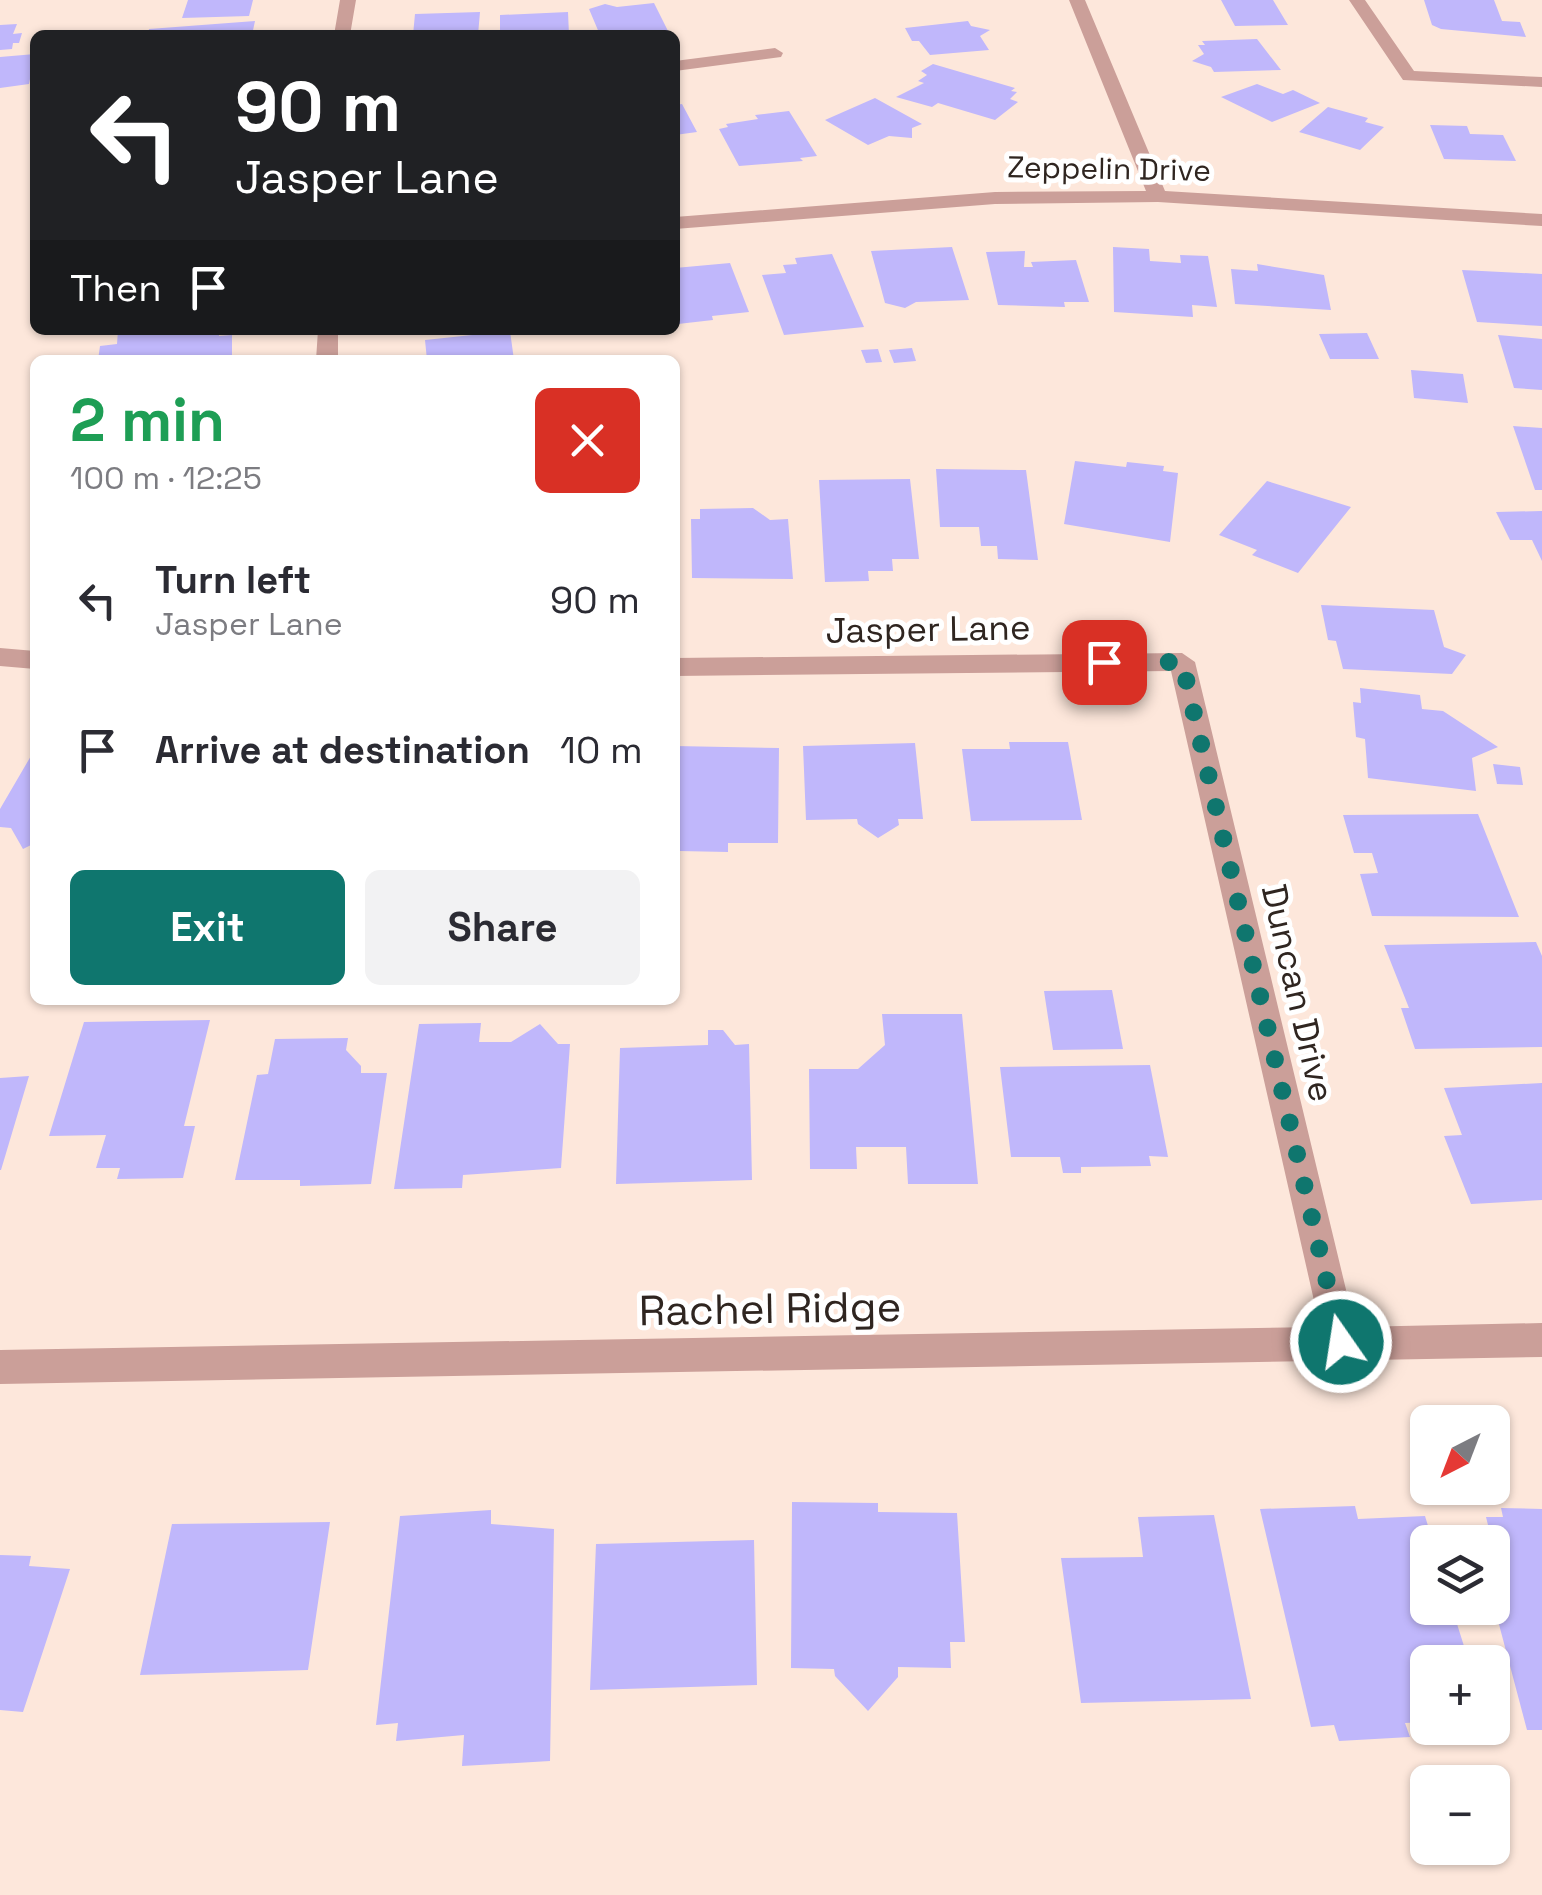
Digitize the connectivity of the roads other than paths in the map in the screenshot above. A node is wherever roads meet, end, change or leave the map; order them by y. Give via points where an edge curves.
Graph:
1 (348, 0) edge
2 (1077, 0) edge
3 (1357, 0) edge
4 (343, 30) edge
5 (775, 54) dead end
6 (680, 65) edge
7 (1542, 82) edge
8 (1158, 196) junction
9 (1542, 220) edge
10 (680, 223) edge
11 (0, 657) edge
12 (30, 660) edge
13 (1182, 662) joint
14 (680, 667) edge
15 (1542, 1340) edge
16 (1341, 1342) junction
17 (0, 1367) edge

1 - 4 street
2 - 8 street
3 - 7 street via 1410,76
5 - 6 street
8 - 9 street, Zeppelin Drive
8 - 10 street, Zeppelin Drive via 995,198
11 - 12 street
13 - 14 street, Jasper Lane
13 - 16 street, Duncan Drive
15 - 16 street, Rachel Ridge
16 - 17 street, Rachel Ridge

